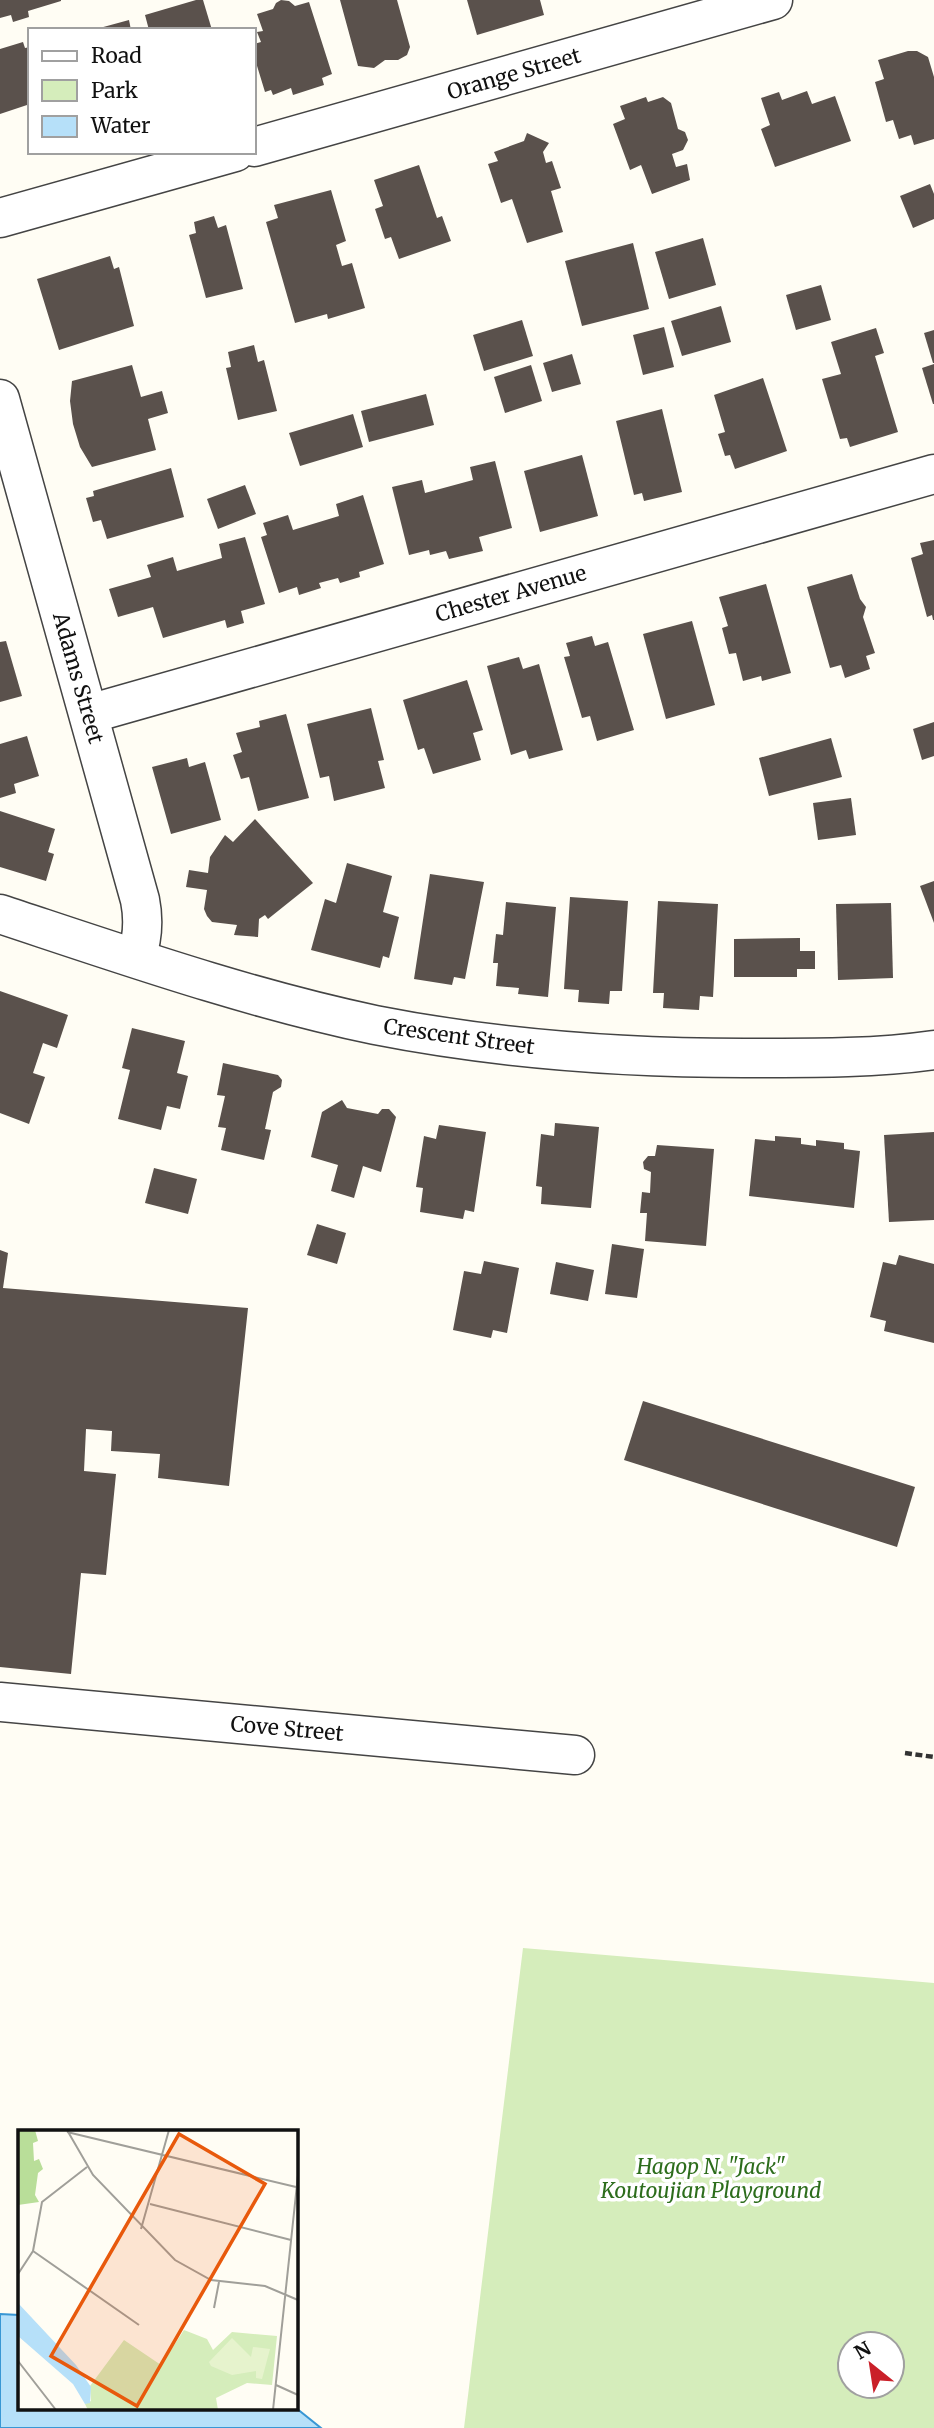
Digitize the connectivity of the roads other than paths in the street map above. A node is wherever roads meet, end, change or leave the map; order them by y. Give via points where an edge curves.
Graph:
1 (773, 0) edge
2 (256, 146) edge
3 (228, 154) edge
4 (0, 218) edge
5 (0, 399) edge
6 (934, 474) edge
7 (89, 713) junction
8 (0, 914) edge
9 (136, 958) junction
10 (934, 1050) edge
11 (0, 1702) edge
12 (575, 1755) dead end

1 - 2 street, Orange Street
3 - 4 street
5 - 7 street, Adams Street
6 - 7 street, Chester Avenue
7 - 9 street, Adams Street via 140,900 142,936
8 - 9 street, Crescent Street
9 - 10 street, Crescent Street via 206,982 345,1018 450,1038 551,1050 711,1058
11 - 12 street, Cove Street

